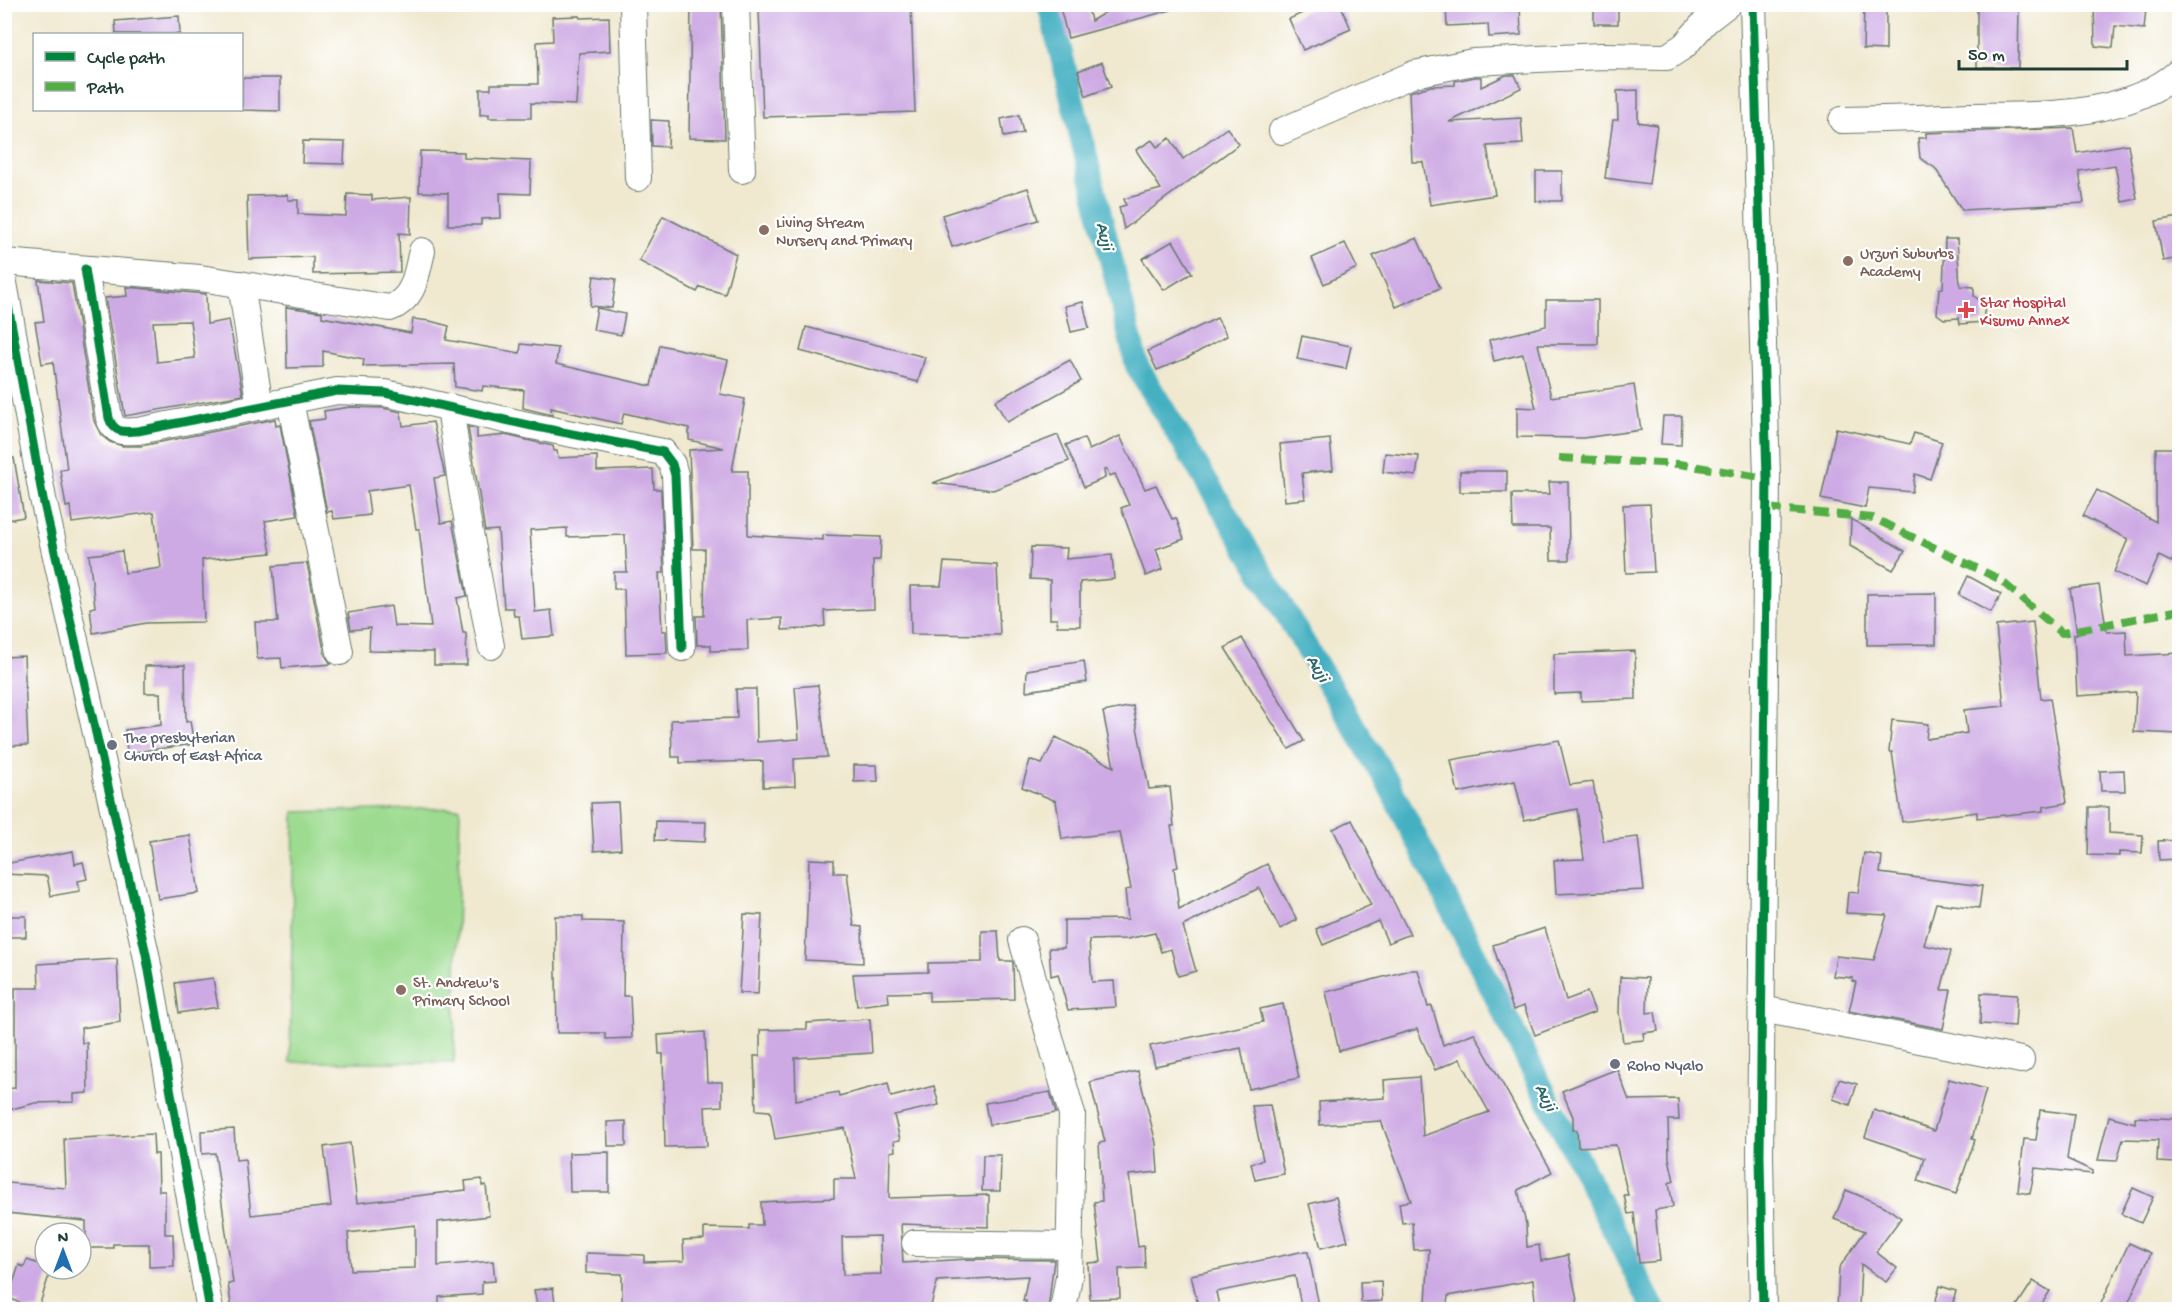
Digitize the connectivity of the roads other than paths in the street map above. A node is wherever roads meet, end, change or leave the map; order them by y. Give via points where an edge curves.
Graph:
1 (633, 4) edge
2 (736, 4) edge
3 (1728, 4) edge
4 (1753, 4) edge
5 (2180, 71) edge
6 (1842, 120) dead end
7 (1282, 131) dead end
8 (742, 170) dead end
9 (638, 178) dead end
10 (422, 251) dead end
11 (4, 262) edge
12 (85, 269) junction
13 (4, 283) edge
14 (241, 284) junction
15 (290, 401) junction
16 (260, 407) junction
17 (450, 407) junction
18 (491, 646) dead end
19 (682, 648) dead end
20 (340, 652) dead end
21 (1022, 940) dead end
22 (1762, 1009) junction
23 (2021, 1060) dead end
24 (915, 1243) dead end
25 (1071, 1245) junction
26 (210, 1310) edge
27 (1063, 1310) edge
28 (1763, 1310) edge

1 - 9 street
2 - 8 street
3 - 7 street via 1667,57 1473,62 1414,74
4 - 22 street via 1767,478
5 - 6 street via 2128,99 2079,110 2036,115
10 - 14 street via 412,293 390,308
11 - 12 street
12 - 14 street
12 - 16 street via 112,427 119,432 138,431
13 - 26 street via 43,499 146,954
14 - 16 street
15 - 16 street
15 - 17 street via 361,390
15 - 20 street
17 - 18 street
17 - 19 street via 656,449 668,456 675,474
21 - 25 street via 1072,1114
22 - 23 street
22 - 28 street
24 - 25 street
25 - 27 street

